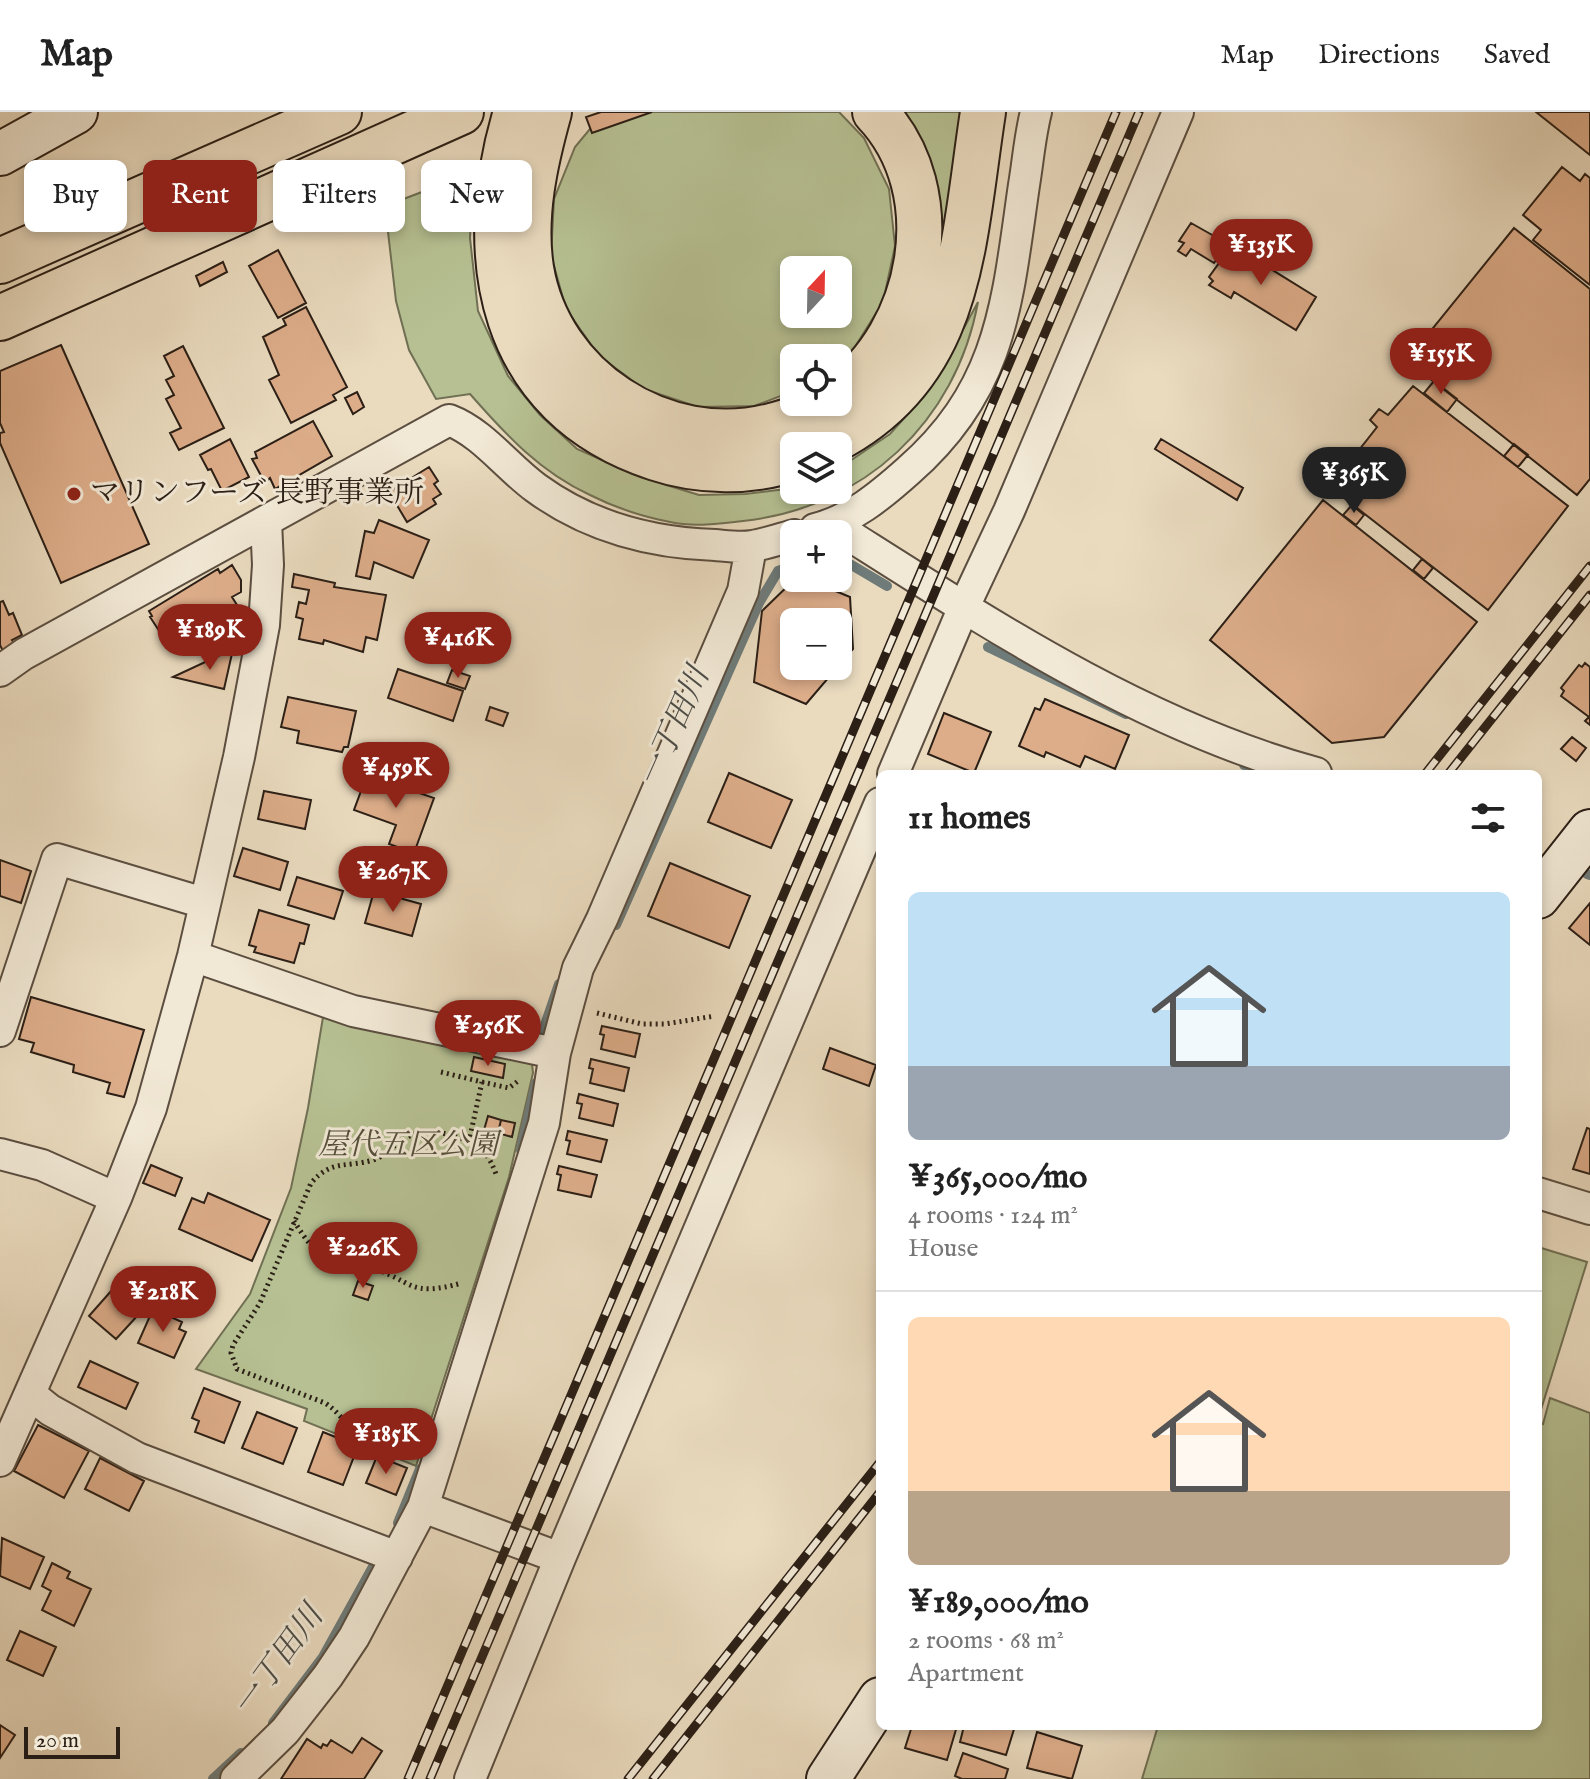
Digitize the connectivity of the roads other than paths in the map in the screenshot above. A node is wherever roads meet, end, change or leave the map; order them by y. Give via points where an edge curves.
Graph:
1 (76, 112) edge
2 (287, 112) edge
3 (339, 112) edge
4 (461, 112) edge
5 (490, 112) edge
6 (516, 112) edge
7 (549, 112) edge
8 (875, 112) edge
9 (983, 112) edge
10 (1036, 112) edge
11 (1178, 112) edge
12 (0, 154) edge
13 (358, 158) junction
14 (211, 160) edge
15 (231, 160) edge
16 (516, 160) edge
17 (526, 160) edge
18 (143, 199) edge
19 (496, 232) edge
20 (528, 232) edge
21 (0, 261) edge
22 (0, 318) edge
23 (852, 382) edge
24 (798, 416) edge
25 (848, 432) edge
26 (780, 461) edge
27 (841, 520) edge
28 (266, 521) junction
29 (852, 537) edge
30 (780, 539) edge
31 (751, 547) junction
32 (963, 609) junction
33 (0, 671) edge
34 (895, 770) edge
35 (1305, 770) edge
36 (876, 812) edge
37 (1590, 831) edge
38 (1542, 892) edge
39 (204, 903) junction
40 (193, 956) junction
41 (10, 969) edge
42 (0, 1031) edge
43 (555, 1053) junction
44 (0, 1154) edge
45 (1542, 1194) edge
46 (116, 1198) junction
47 (1590, 1209) edge
48 (30, 1394) junction
49 (0, 1461) edge
50 (423, 1507) junction
51 (397, 1557) junction
52 (560, 1558) junction
53 (876, 1707) edge
54 (841, 1776) edge
55 (236, 1779) edge
56 (470, 1779) edge

1 - 12 street
2 - 14 highway
3 - 15 highway
4 - 13 highway
5 - 13 highway
6 - 16 highway
7 - 17 highway
8 - 23 highway via 911,176 919,252 897,326 875,361
9 - 25 highway via 963,250 938,332 919,367 892,399
10 - 27 street via 1006,307 987,368 957,421 917,463 878,498
11 - 32 street
13 - 22 highway
18 - 21 highway
19 - 26 highway via 503,301 517,339 565,406 596,431 632,450 707,469
20 - 24 highway via 531,269 558,339 606,393 675,426 710,432 750,431
28 - 31 street via 449,420 469,428 537,489 583,515 658,540
28 - 33 street
28 - 39 street via 264,625
29 - 32 street
30 - 31 street
31 - 43 street via 743,591 578,968
32 - 34 street
32 - 35 street via 1153,711
36 - 52 street
37 - 38 street
39 - 40 street
39 - 41 street via 57,859
40 - 43 street via 353,1011
40 - 46 street via 151,1108
41 - 42 street
43 - 50 street via 544,1123
44 - 46 street via 42,1165
45 - 47 street
46 - 48 street
48 - 49 street
48 - 51 street via 137,1458
50 - 51 street
50 - 52 street
51 - 55 street via 328,1676 285,1731
52 - 56 street
53 - 54 street

